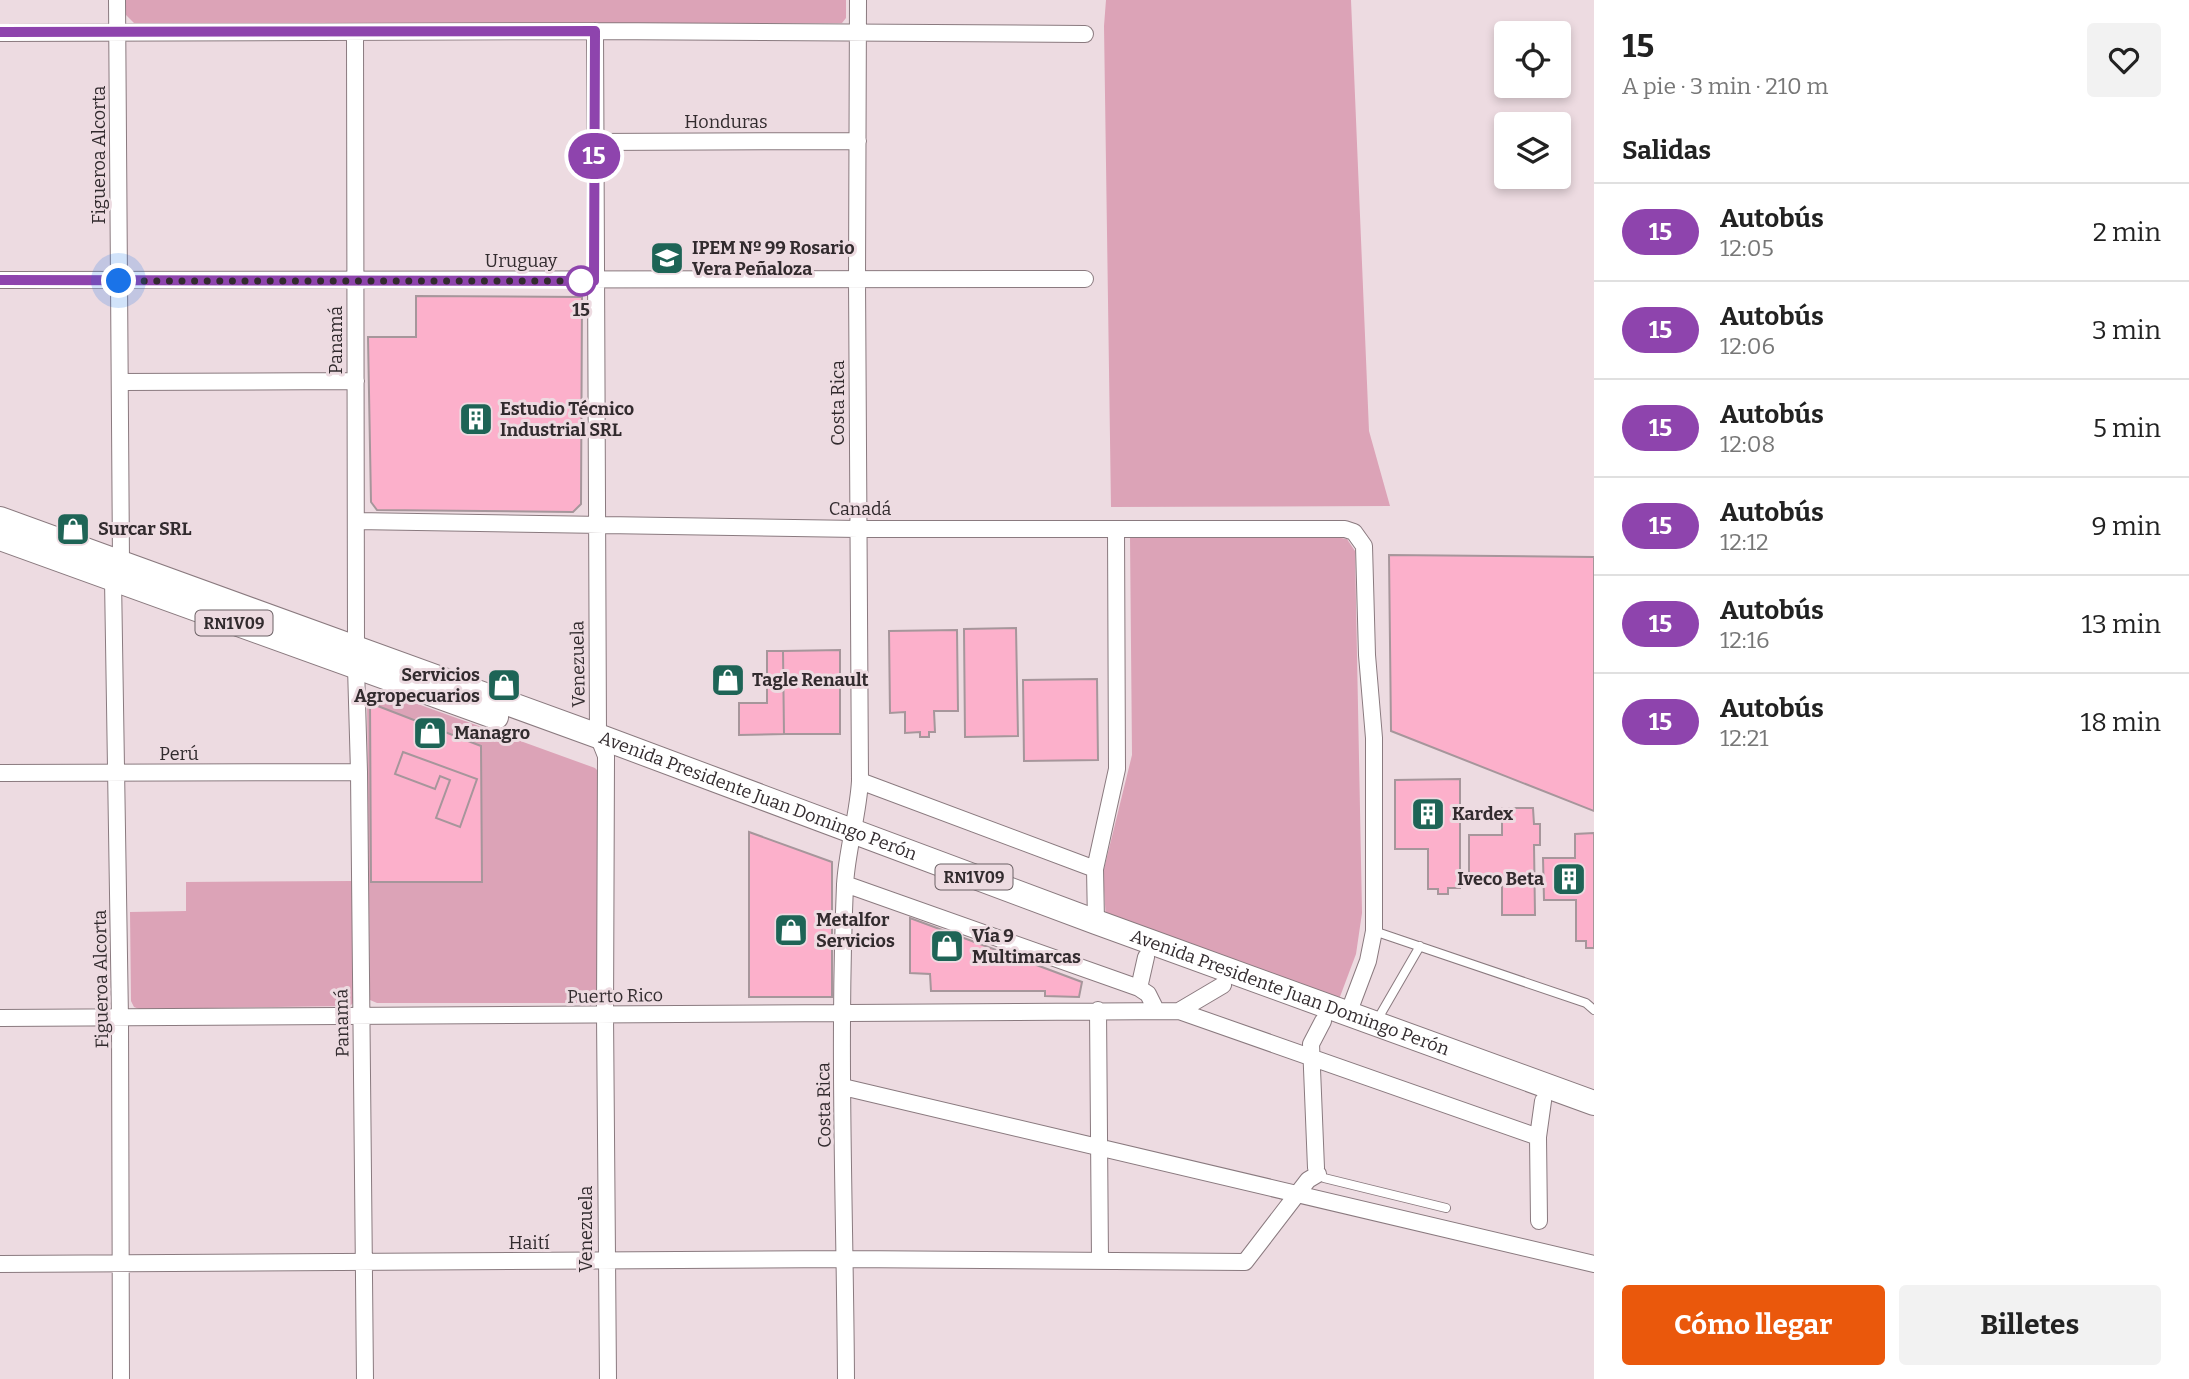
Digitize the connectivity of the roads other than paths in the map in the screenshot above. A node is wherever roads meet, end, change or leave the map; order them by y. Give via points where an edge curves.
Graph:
1 (117, 0) edge
2 (858, 0) edge
3 (118, 31) junction
4 (595, 31) junction
5 (355, 32) junction
6 (0, 33) edge
7 (857, 33) junction
8 (1085, 34) dead end
9 (858, 141) junction
10 (594, 142) junction
11 (1085, 279) dead end
12 (0, 280) edge
13 (856, 280) junction
14 (119, 281) junction
15 (356, 281) junction
16 (594, 281) junction
17 (356, 381) junction
18 (120, 382) junction
19 (0, 519) edge
20 (356, 521) junction
21 (596, 526) junction
22 (858, 528) junction
23 (1116, 529) junction
24 (0, 538) edge
25 (117, 570) junction
26 (356, 658) junction
27 (602, 746) junction
28 (359, 772) junction
29 (0, 773) edge
30 (117, 773) junction
31 (860, 781) junction
32 (850, 839) junction
33 (1095, 869) junction
34 (845, 884) junction
35 (1096, 922) junction
36 (1374, 931) junction
37 (1420, 946) junction
38 (1146, 957) junction
39 (1223, 985) junction
40 (1139, 988) junction
41 (1098, 1010) junction
42 (1156, 1010) junction
43 (1594, 1010) edge
44 (1179, 1011) junction
45 (842, 1013) junction
46 (1348, 1014) junction
47 (605, 1016) junction
48 (0, 1018) edge
49 (120, 1018) junction
50 (361, 1018) junction
51 (1323, 1021) junction
52 (1375, 1024) junction
53 (1312, 1059) junction
54 (843, 1087) junction
55 (1543, 1101) junction
56 (1594, 1103) edge
57 (1594, 1119) edge
58 (1538, 1137) junction
59 (1099, 1147) junction
60 (1317, 1171) junction
61 (1297, 1194) junction
62 (1446, 1208) dead end
63 (1539, 1221) dead end
64 (845, 1259) junction
65 (1100, 1260) junction
66 (606, 1262) junction
67 (363, 1263) junction
68 (0, 1264) edge
69 (1594, 1264) edge
70 (122, 1265) junction
71 (121, 1379) edge
72 (365, 1379) edge
73 (607, 1379) edge
74 (846, 1379) edge

1 - 3 street, Figueroa Alcorta
2 - 7 street, Costa Rica
3 - 5 street
3 - 6 street
3 - 14 street, Figueroa Alcorta
4 - 5 street
4 - 7 street
4 - 10 street, Venezuela
5 - 15 street, Panamá
7 - 8 street
7 - 9 street, Costa Rica
9 - 10 street, Honduras
9 - 13 street, Costa Rica
10 - 16 street, Venezuela
11 - 13 street, Uruguay
12 - 14 street, Uruguay
13 - 16 street, Uruguay
13 - 22 street, Costa Rica
14 - 15 street, Uruguay
14 - 18 street, Figueroa Alcorta
15 - 16 street, Uruguay
15 - 17 street, Panamá
16 - 21 street, Venezuela
17 - 18 street
17 - 20 street, Panamá
18 - 25 street, Figueroa Alcorta
19 - 25 main road, Avenida Presidente Juan Domingo Perón / RN1V09
20 - 21 street, Canadá
20 - 26 street, Panamá
21 - 22 street, Canadá
21 - 27 street, Venezuela
22 - 23 street, Canadá
22 - 31 street, Costa Rica
23 - 33 street via 1117,769
23 - 36 street, Canadá via 1345,528 1360,538 1374,738
24 - 25 main road, Avenida Presidente Juan Domingo Perón / RN1V09
25 - 26 main road, Avenida Presidente Juan Domingo Perón / RN1V09
25 - 30 street, Figueroa Alcorta
26 - 27 main road, Avenida Presidente Juan Domingo Perón / RN1V09
26 - 28 street, Panamá
27 - 32 main road, Avenida Presidente Juan Domingo Perón / RN1V09
27 - 47 street, Venezuela
28 - 30 street, Perú
28 - 50 street, Panamá
29 - 30 street, Perú
30 - 49 street, Figueroa Alcorta
31 - 32 street, Costa Rica
31 - 33 street
32 - 34 street, Costa Rica
32 - 35 main road, Avenida Presidente Juan Domingo Perón / RN1V09
32 - 38 main road, Avenida Presidente Juan Domingo Perón / RN1V09
33 - 35 street
34 - 40 street
34 - 45 street, Costa Rica
35 - 46 main road, Avenida Presidente Juan Domingo Perón / RN1V09
36 - 37 lane
36 - 46 street
37 - 43 lane via 1586,1003
37 - 52 lane
38 - 39 main road, Avenida Presidente Juan Domingo Perón / RN1V09
38 - 40 street
39 - 44 street
39 - 51 main road, Avenida Presidente Juan Domingo Perón / RN1V09
40 - 42 street
41 - 42 street, Puerto Rico
41 - 45 street, Puerto Rico
41 - 59 street
42 - 44 street, Puerto Rico
44 - 53 street, Puerto Rico
45 - 47 street, Puerto Rico
45 - 54 street, Costa Rica
46 - 52 main road, Avenida Presidente Juan Domingo Perón / RN1V09
47 - 50 street, Puerto Rico
47 - 66 street, Venezuela
48 - 49 street, Puerto Rico
49 - 50 street, Puerto Rico
49 - 70 street, Figueroa Alcorta
50 - 67 street, Panamá
51 - 53 street via 1311,1044
51 - 55 main road, Avenida Presidente Juan Domingo Perón / RN1V09
52 - 56 main road, Avenida Presidente Juan Domingo Perón / RN1V09
53 - 58 street, Puerto Rico
53 - 60 street
54 - 59 street
54 - 64 street, Costa Rica
55 - 57 main road, Avenida Presidente Juan Domingo Perón / RN1V09
55 - 58 street
58 - 63 street
59 - 61 street
59 - 65 street
60 - 61 street
60 - 62 lane via 1324,1178
61 - 65 street, Haití via 1245,1262
61 - 69 street
64 - 65 street, Haití
64 - 66 street, Haití
64 - 74 street, Costa Rica
66 - 67 street, Haití
66 - 73 street, Venezuela
67 - 70 street, Haití
67 - 72 street, Panamá
68 - 70 street, Haití
70 - 71 street, Figueroa Alcorta

